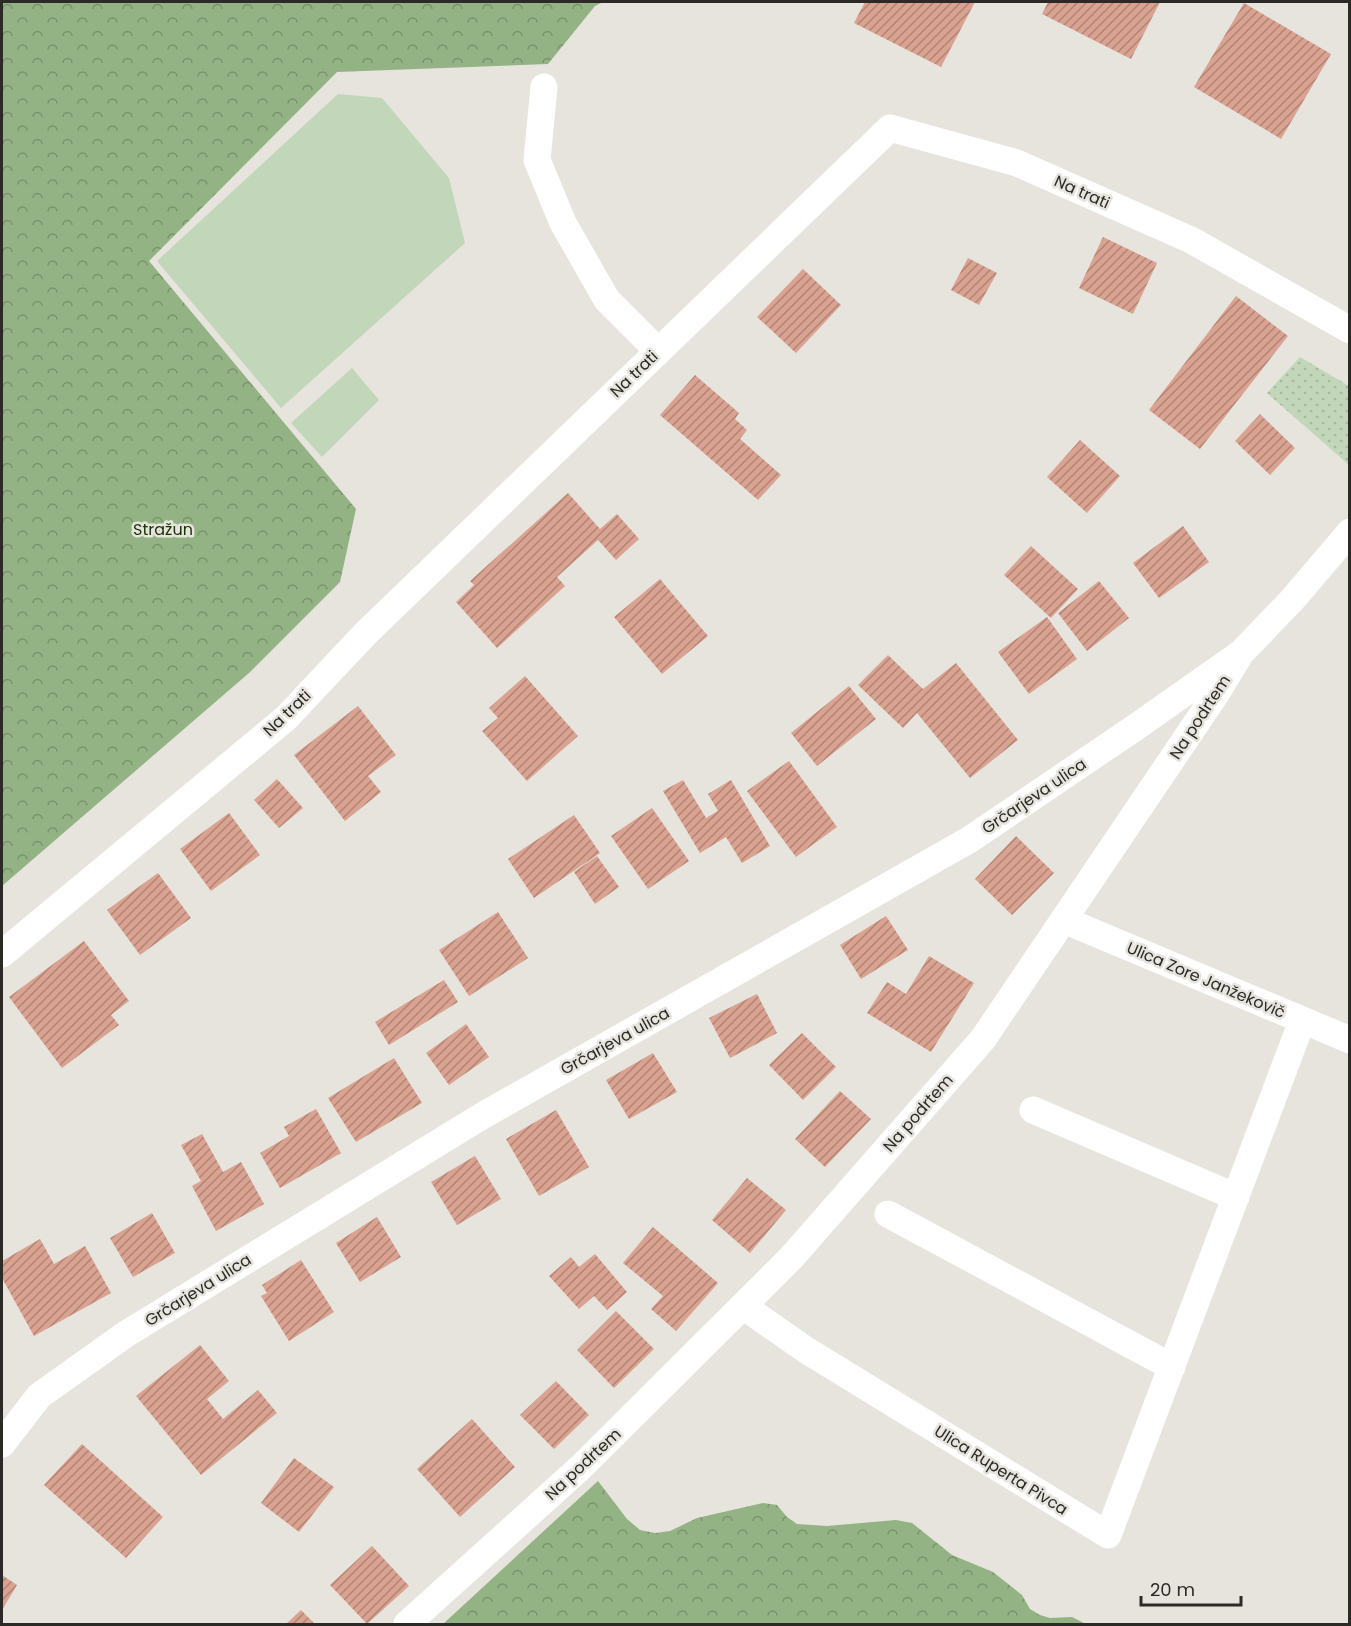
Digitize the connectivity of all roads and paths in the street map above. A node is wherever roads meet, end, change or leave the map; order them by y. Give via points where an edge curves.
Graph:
1 (544, 87) dead end
2 (1350, 330) edge
3 (658, 351) junction
4 (1350, 532) edge
5 (1241, 653) junction
6 (1064, 920) junction
7 (2, 954) edge
8 (1302, 1021) junction
9 (1350, 1040) edge
10 (1033, 1110) dead end
11 (1236, 1197) junction
12 (888, 1214) dead end
13 (743, 1306) junction
14 (1172, 1367) junction
15 (2, 1444) edge
16 (406, 1624) edge

1 - 3 street via 537,160 563,223 607,300
2 - 3 street, Na trati via 1191,240 1039,172 890,128
3 - 7 street, Na trati via 365,633 285,718
4 - 5 street, Na podrtem
5 - 6 street, Na podrtem
5 - 15 street, Grčarjeva ulica via 969,840 482,1116 126,1334 39,1396
6 - 8 street, Ulica Zore Janžekovič
6 - 13 street, Na podrtem via 983,1039 791,1258
8 - 9 street, Ulica Zore Janžekovič
8 - 11 street, Ulica Ruperta Pivca
10 - 11 street
11 - 14 street, Ulica Ruperta Pivca
12 - 14 street
13 - 14 street, Ulica Ruperta Pivca via 806,1350 1108,1535
13 - 16 street, Na podrtem via 581,1467

